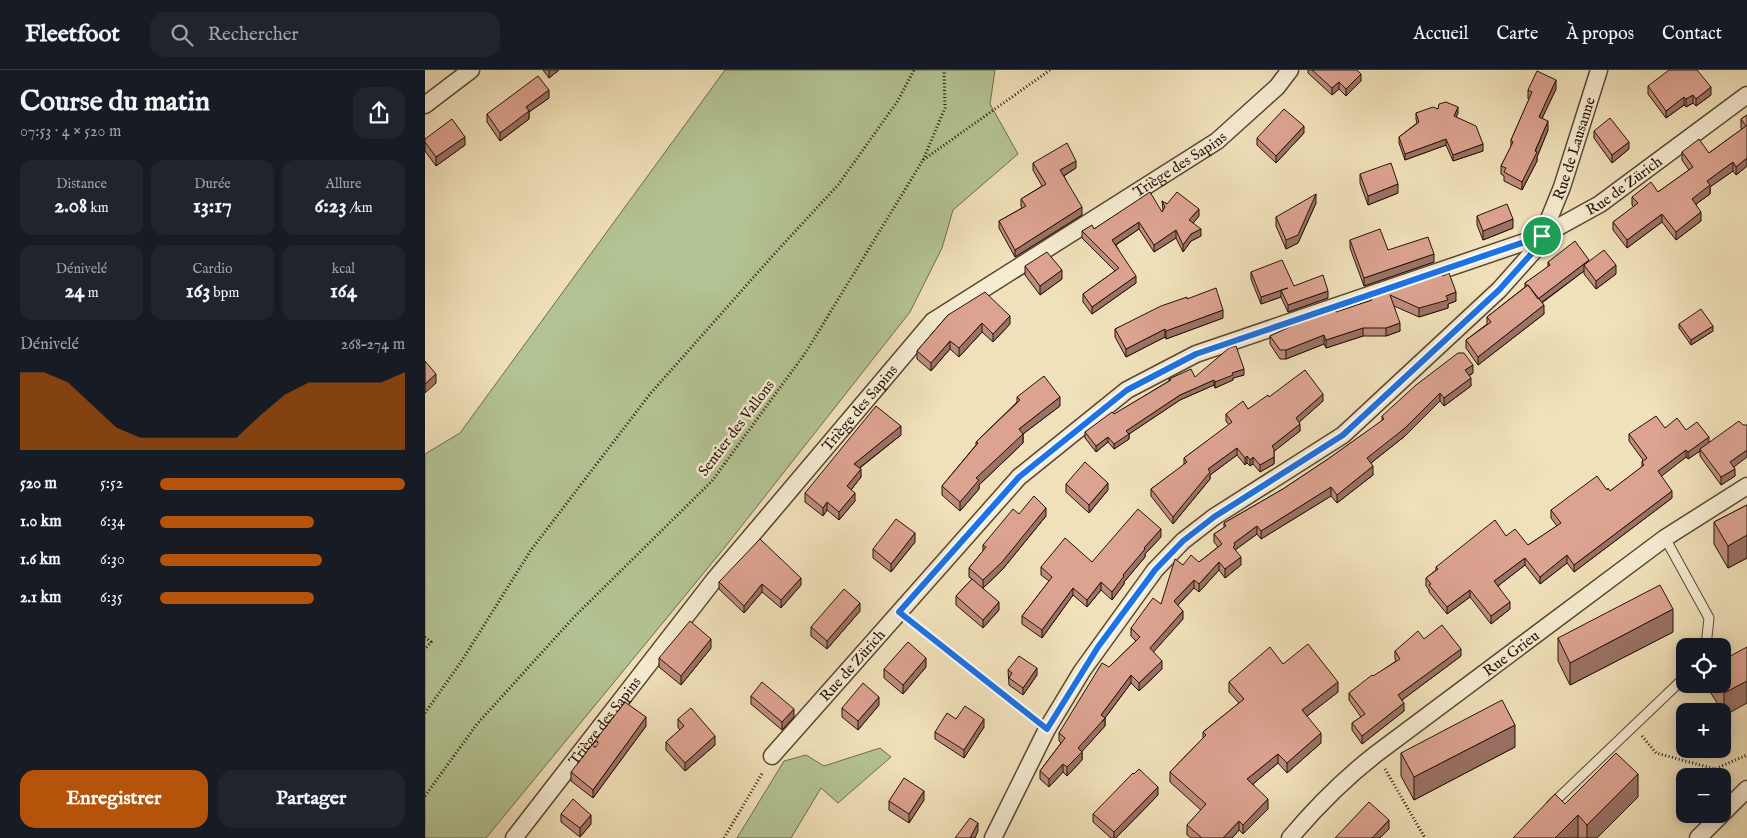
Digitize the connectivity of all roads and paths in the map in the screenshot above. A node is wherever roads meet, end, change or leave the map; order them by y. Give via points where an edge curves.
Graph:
1 (471, 70) edge
2 (914, 70) edge
3 (944, 70) edge
4 (1050, 70) edge
5 (1290, 70) edge
6 (1599, 70) edge
7 (1747, 95) edge
8 (425, 105) edge
9 (923, 160) junction
10 (1542, 236) junction
11 (1747, 486) edge
12 (1665, 538) junction
13 (899, 612) junction
14 (425, 637) edge
15 (1708, 638) edge
16 (425, 649) edge
17 (1676, 685) edge
18 (425, 712) edge
19 (1633, 726) junction
20 (1047, 729) junction
21 (1376, 754) junction
22 (1747, 755) edge
23 (772, 756) joint
24 (1747, 789) edge
25 (425, 796) edge
26 (1544, 812) edge
27 (514, 838) edge
28 (724, 838) edge
29 (993, 838) edge
30 (1290, 838) edge
31 (1425, 838) edge
32 (1698, 838) edge

1 - 8 street
2 - 18 path via 897,102 838,185 650,394 537,542 461,662
3 - 9 path via 945,108
4 - 9 path, Sentier des Vallons
5 - 27 street, Triège des Sapins via 1277,88 1217,141 933,320 713,580
6 - 10 street, Rue de Lausanne via 1562,187
7 - 10 street, Rue de Zürich via 1600,204
9 - 25 path, Sentier des Vallons via 806,352 713,481 569,623 477,724
10 - 13 street, Rue de Zürich via 1196,354 1127,390 1019,477
10 - 20 street, Rue de Lausanne via 1533,252 1499,290 1343,435 1214,517 1183,541 1155,570 1098,647
11 - 12 street, Rue Grieu
12 - 15 lane via 1709,618
12 - 21 street, Rue Grieu
13 - 20 path
13 - 23 street, Rue de Zürich
14 - 16 path via 431,642
17 - 19 lane
19 - 22 path via 1656,753 1715,769
19 - 26 lane
20 - 29 street, Rue de Lausanne
21 - 30 street, Rue Grieu via 1314,809
21 - 31 path
23 - 28 path
24 - 32 street

